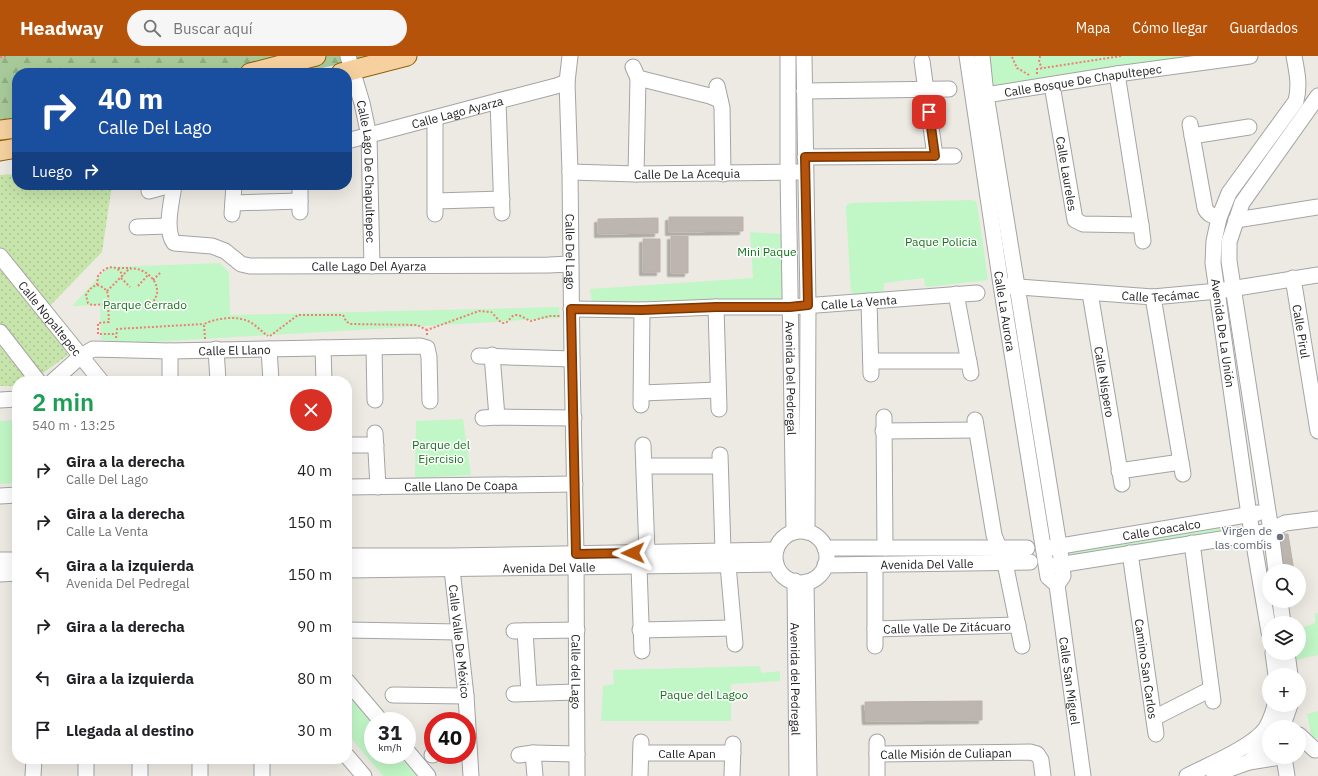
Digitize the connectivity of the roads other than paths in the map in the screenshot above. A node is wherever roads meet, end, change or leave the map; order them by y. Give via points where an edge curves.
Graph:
1 (316, 56) edge
2 (407, 56) edge
3 (570, 56) edge
4 (788, 56) edge
5 (804, 56) edge
6 (967, 56) edge
7 (982, 56) edge
8 (1250, 56) edge
9 (1294, 56) edge
10 (922, 61) dead end
11 (347, 66) edge
12 (269, 68) edge
13 (1117, 74) junction
14 (352, 78) edge
15 (567, 82) junction
16 (1052, 85) junction
17 (926, 88) junction
18 (949, 89) dead end
19 (804, 91) junction
20 (986, 95) junction
21 (1318, 96) edge
22 (498, 101) junction
23 (435, 118) junction
24 (1249, 128) dead end
25 (12, 129) edge
26 (0, 130) edge
27 (369, 136) junction
28 (352, 140) edge
29 (12, 149) edge
30 (0, 151) edge
31 (935, 156) junction
32 (954, 156) dead end
33 (805, 157) junction
34 (570, 172) junction
35 (788, 172) junction
36 (805, 172) junction
37 (636, 174) junction
38 (723, 174) junction
39 (153, 190) edge
40 (172, 190) edge
41 (234, 190) edge
42 (300, 190) edge
43 (149, 191) dead end
44 (1318, 207) edge
45 (1218, 218) junction
46 (1236, 220) junction
47 (1142, 225) junction
48 (168, 226) junction
49 (137, 227) dead end
50 (1143, 241) dead end
51 (0, 256) edge
52 (570, 264) junction
53 (372, 266) junction
54 (1318, 275) edge
55 (1293, 278) junction
56 (1001, 286) junction
57 (1017, 287) junction
58 (1233, 287) junction
59 (1218, 291) junction
60 (978, 293) dead end
61 (1090, 293) junction
62 (956, 294) junction
63 (1153, 297) junction
64 (869, 301) junction
65 (808, 305) junction
66 (716, 307) junction
67 (790, 307) junction
68 (642, 310) junction
69 (571, 312) junction
70 (0, 332) edge
71 (211, 345) junction
72 (374, 347) junction
73 (269, 348) junction
74 (323, 348) junction
75 (170, 351) junction
76 (81, 356) junction
77 (572, 359) junction
78 (34, 376) edge
79 (59, 376) edge
80 (97, 376) edge
81 (170, 376) edge
82 (217, 376) edge
83 (271, 376) edge
84 (324, 376) edge
85 (718, 390) junction
86 (12, 399) edge
87 (0, 400) edge
88 (374, 400) dead end
89 (430, 401) dead end
90 (719, 409) dead end
91 (574, 418) junction
92 (1318, 431) edge
93 (352, 444) edge
94 (643, 445) dead end
95 (644, 466) junction
96 (575, 484) junction
97 (352, 487) edge
98 (378, 487) junction
99 (0, 496) edge
100 (12, 496) edge
101 (1268, 511) junction
102 (1249, 515) junction
103 (1318, 519) edge
104 (1285, 524) junction
105 (1271, 530) junction
106 (800, 532) junction
107 (1252, 534) junction
108 (1192, 543) junction
109 (825, 548) junction
110 (885, 548) junction
111 (1051, 548) junction
112 (999, 549) junction
113 (648, 552) junction
114 (1130, 553) junction
115 (352, 556) edge
116 (776, 557) junction
117 (726, 558) junction
118 (0, 560) edge
119 (12, 560) edge
120 (576, 561) junction
121 (451, 563) junction
122 (1005, 563) junction
123 (1275, 564) edge
124 (825, 565) junction
125 (875, 565) junction
126 (1054, 566) junction
127 (638, 567) junction
128 (352, 570) edge
129 (12, 573) edge
130 (0, 574) edge
131 (800, 582) junction
132 (1266, 616) edge
133 (1018, 626) junction
134 (734, 628) junction
135 (875, 629) junction
136 (352, 630) edge
137 (576, 630) junction
138 (640, 630) junction
139 (459, 632) junction
140 (735, 644) dead end
141 (875, 646) dead end
142 (1022, 646) dead end
143 (642, 652) dead end
144 (352, 687) edge
145 (576, 692) junction
146 (393, 695) dead end
147 (466, 696) junction
148 (373, 712) edge
149 (467, 712) edge
150 (1273, 712) edge
151 (1154, 718) junction
152 (1156, 734) dead end
153 (1306, 740) edge
154 (1262, 750) edge
155 (1317, 750) edge
156 (1306, 752) edge
157 (577, 754) junction
158 (1262, 760) edge
159 (352, 762) edge
160 (416, 762) edge
161 (1249, 762) junction
162 (34, 764) edge
163 (86, 764) edge
164 (140, 764) edge
165 (200, 764) edge
166 (262, 764) edge
167 (469, 764) edge
168 (1284, 764) edge
169 (1221, 774) edge
170 (33, 776) edge
171 (86, 776) edge
172 (140, 776) edge
173 (200, 776) edge
174 (262, 776) edge
175 (364, 776) edge
176 (428, 776) edge
177 (471, 776) edge
178 (535, 776) edge
179 (576, 776) edge
180 (640, 776) edge
181 (732, 776) edge
182 (797, 776) edge
183 (809, 776) edge
184 (877, 776) edge
185 (1043, 776) edge
186 (1084, 776) edge
187 (1187, 776) edge
188 (1287, 776) edge

1 - 12 main road
2 - 11 main road
3 - 15 street, Calle Del Lago
4 - 35 street, Avenida Del Pedregal
5 - 19 street, Avenida Del Pedregal
6 - 56 street, Calle La Aurora
7 - 20 street, Calle La Aurora
8 - 13 street, Calle Bosque De Chapultepec
9 - 45 street, Avenida De La Unión via 1298,77 1296,101 1229,193
10 - 17 street
13 - 16 street, Calle Bosque De Chapultepec
13 - 47 street
14 - 27 street, Calle Lago De Chapultepec via 362,103
15 - 22 street, Calle Lago Ayarza
15 - 34 street, Calle Del Lago
16 - 20 street, Calle Bosque De Chapultepec
16 - 47 street, Calle Laureles via 1075,220 1083,224
17 - 18 street
17 - 19 street
17 - 31 street
19 - 33 street, Avenida Del Pedregal
20 - 57 street, Calle La Aurora
21 - 46 street, Avenida De La Unión via 1242,203
22 - 23 street, Calle Lago Ayarza
22 - 23 street via 502,206 435,208
23 - 27 street, Calle Lago Ayarza
24 - 45 street via 1191,130 1204,208 1210,215
25 - 26 main road
27 - 28 street, Calle Lago Ayarza
27 - 53 street, Calle Lago De Chapultepec
29 - 30 main road
31 - 32 street
31 - 33 street
33 - 36 street, Avenida Del Pedregal
34 - 37 street, Calle De La Acequia
34 - 52 street, Calle Del Lago
35 - 36 street, Calle De La Acequia
35 - 38 street, Calle De La Acequia
35 - 67 street, Avenida Del Pedregal
36 - 65 street, Avenida Del Pedregal
37 - 38 street, Calle De La Acequia
37 - 38 street via 636,72 710,96 718,93 722,108
39 - 43 street
40 - 48 street
41 - 42 street via 233,208 300,207
44 - 46 street
45 - 59 street, Avenida De La Unión via 1214,241
46 - 58 street, Avenida De La Unión via 1229,242
47 - 50 street
48 - 49 street
48 - 53 street, Calle Lago Del Ayarza via 170,238 174,243 212,246 225,251 241,264 250,266
51 - 76 street, Calle Nopaltepec
52 - 53 street, Calle Lago Del Ayarza
52 - 69 street, Calle Del Lago
54 - 55 street, Calle Tecámac
55 - 58 street, Calle Tecámac
55 - 92 street, Calle Pirul
56 - 57 street, Calle Tecámac
56 - 111 street, Calle La Aurora
57 - 61 street, Calle Tecámac
57 - 111 street, Calle La Aurora
58 - 59 street, Calle Tecámac
58 - 101 street, Avenida De La Unión
59 - 63 street, Calle Tecámac
59 - 102 street, Avenida De La Unión
60 - 62 street, Calle La Venta
61 - 63 street, Calle Tecámac
61 - 63 street, Calle Níspero via 1120,477 1182,468
62 - 64 street, Calle La Venta
62 - 64 street via 970,367 871,368
64 - 65 street, Calle La Venta
65 - 67 street, Calle La Venta
65 - 106 street, Avenida Del Pedregal
66 - 67 street, Calle La Venta
66 - 68 street, Calle La Venta
66 - 85 street
67 - 106 street, Avenida Del Pedregal
68 - 69 street, Calle La Venta
68 - 85 street via 641,399
69 - 77 street, Calle Del Lago
70 - 78 street
71 - 73 street, Calle El Llano
71 - 75 street, Calle El Llano
71 - 82 street
72 - 74 street, Calle El Llano
72 - 88 street
72 - 89 street, Calle El Llano via 427,348
73 - 74 street, Calle El Llano
73 - 83 street
74 - 84 street
75 - 76 street, Calle El Llano via 93,349
75 - 81 street
76 - 79 street, Calle El Llano
76 - 80 street, Calle Nopaltepec
77 - 91 street, Calle Del Lago
77 - 91 street via 486,356 490,418
85 - 90 street
86 - 87 street
91 - 96 street, Calle Del Lago
93 - 98 street via 375,439
94 - 95 street
95 - 113 street
95 - 117 street via 720,461
96 - 98 street, Calle Llano De Coapa
96 - 120 street, Calle Del Lago
97 - 98 street, Calle Llano De Coapa
99 - 100 street
101 - 102 street, Calle Coacalco
101 - 104 street
101 - 105 street, Avenida De La Unión
102 - 107 street, Avenida De La Unión
102 - 111 street, Calle Coacalco
103 - 104 street, Calle Coacalco
104 - 105 street, Calle Coacalco
105 - 107 street, Calle Coacalco
105 - 123 street, Avenida De La Unión
106 - 109 street via 815,535
106 - 116 street via 782,538
107 - 108 street, Calle Coacalco
107 - 132 street, Avenida De La Unión
108 - 114 street, Calle Coacalco
108 - 151 street, Camino San Carlos via 1212,695
109 - 110 street, Avenida Del Valle
109 - 124 street
110 - 112 street, Avenida Del Valle
110 - 112 street, Calle Valle De Zitácuaro via 884,424 976,425 994,535
111 - 126 street, Calle La Aurora
112 - 122 street, Calle Valle De Zitácuaro
112 - 122 street, Avenida Del Valle via 1028,555
113 - 117 street, Avenida Del Valle
113 - 120 street, Avenida Del Valle
114 - 126 street, Calle Coacalco
114 - 151 street, Camino San Carlos
115 - 121 street, Avenida Del Valle
116 - 117 street, Avenida Del Valle
116 - 131 street via 782,575
117 - 127 street, Avenida Del Valle
117 - 134 street
118 - 119 street
120 - 121 street, Avenida Del Valle
120 - 127 street, Avenida Del Valle
120 - 137 street, Calle del Lago
121 - 128 street, Avenida Del Valle
121 - 139 street, Calle Valle De México
122 - 125 street, Avenida Del Valle
122 - 133 street, Calle Valle De Zitácuaro
124 - 125 street, Avenida Del Valle
124 - 131 street via 817,576
125 - 135 street, Calle Valle De Zitácuaro
126 - 186 street, Calle San Miguel via 1063,576 1057,585
127 - 138 street
129 - 130 street
131 - 182 street, Avenida del Pedregal
131 - 183 street, Avenida del Pedregal
133 - 135 street, Calle Valle De Zitácuaro
133 - 142 street, Calle Valle De Zitácuaro
134 - 138 street
134 - 140 street
135 - 141 street, Calle Valle De Zitácuaro
136 - 139 street
137 - 145 street, Calle del Lago
137 - 145 street via 519,631 522,693
138 - 143 street
139 - 147 street, Calle Valle De México
144 - 148 street
145 - 157 street, Calle del Lago
146 - 147 street
147 - 149 street, Calle Valle De México
150 - 187 street via 1265,728 1254,741
151 - 152 street
153 - 155 street
154 - 161 street
155 - 156 street
157 - 178 street via 526,754
157 - 179 street, Calle del Lago
158 - 161 street
159 - 175 street
160 - 176 street
161 - 169 street
162 - 170 street
163 - 171 street
164 - 172 street
165 - 173 street
166 - 174 street
167 - 177 street, Calle Valle De México
168 - 188 street
180 - 181 street, Calle Apan via 641,747 733,748
184 - 185 street, Calle Misión de Culiapan via 877,748 1030,752 1037,754 1041,760

